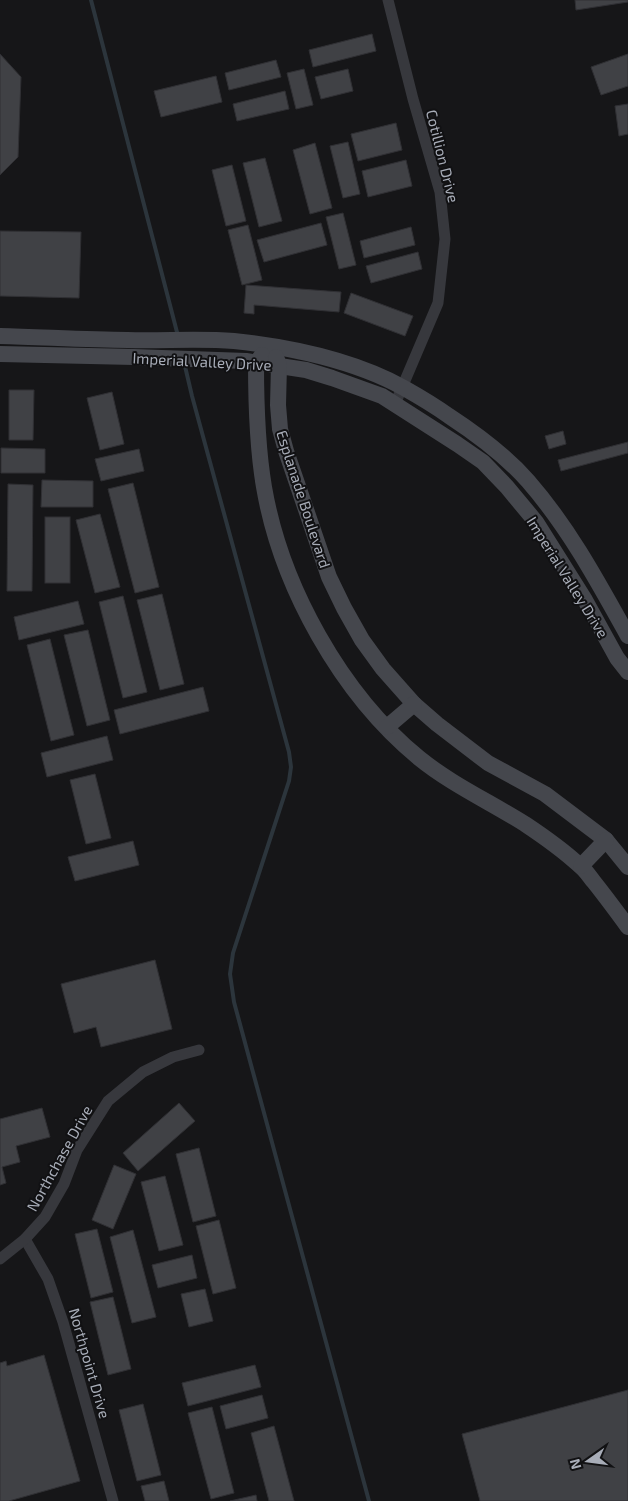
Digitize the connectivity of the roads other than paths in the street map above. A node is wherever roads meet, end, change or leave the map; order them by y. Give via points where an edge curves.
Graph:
1 (388, 0) edge
2 (0, 336) edge
3 (271, 346) junction
4 (0, 354) edge
5 (256, 363) junction
6 (279, 365) junction
7 (403, 387) junction
8 (395, 404) junction
9 (488, 443) junction
10 (477, 458) junction
11 (612, 607) junction
12 (594, 616) junction
13 (628, 636) edge
14 (628, 672) edge
15 (414, 704) junction
16 (387, 727) junction
17 (606, 840) junction
18 (581, 866) junction
19 (628, 867) edge
20 (628, 927) edge
21 (199, 1050) dead end
22 (24, 1239) junction
23 (0, 1259) edge
24 (112, 1501) edge

1 - 7 street, Cotillion Drive via 440,192 446,239 438,303
2 - 3 main road, Imperial Valley Drive via 210,340
3 - 5 main road
3 - 6 main road, Esplanade Boulevard
3 - 7 main road, Imperial Valley Drive via 351,365
4 - 5 main road, Imperial Valley Drive
5 - 6 main road, Imperial Valley Drive
5 - 16 main road, Esplanade Boulevard via 257,424 264,489 286,566 306,614 336,664
6 - 8 main road, Imperial Valley Drive via 332,378
6 - 15 main road, Esplanade Boulevard via 278,405 282,437 329,577 362,640
7 - 8 street, Cotillion Drive
7 - 9 main road, Imperial Valley Drive
8 - 10 main road, Imperial Valley Drive
9 - 10 main road
9 - 11 main road, Imperial Valley Drive via 527,480 556,517 587,562
10 - 12 main road, Imperial Valley Drive via 536,522
11 - 12 main road
11 - 13 main road, Imperial Valley Drive
12 - 14 main road, Imperial Valley Drive
15 - 16 main road
15 - 17 main road, Esplanade Boulevard via 488,763 545,794
16 - 18 main road, Esplanade Boulevard via 419,757 526,824
17 - 18 main road
17 - 19 main road, Esplanade Boulevard
18 - 20 main road, Esplanade Boulevard
21 - 22 street, Northchase Drive via 172,1057 143,1072 108,1102 77,1150 64,1184 45,1217
22 - 23 street, Northchase Drive
22 - 24 street, Northpoint Drive via 48,1279 63,1322

